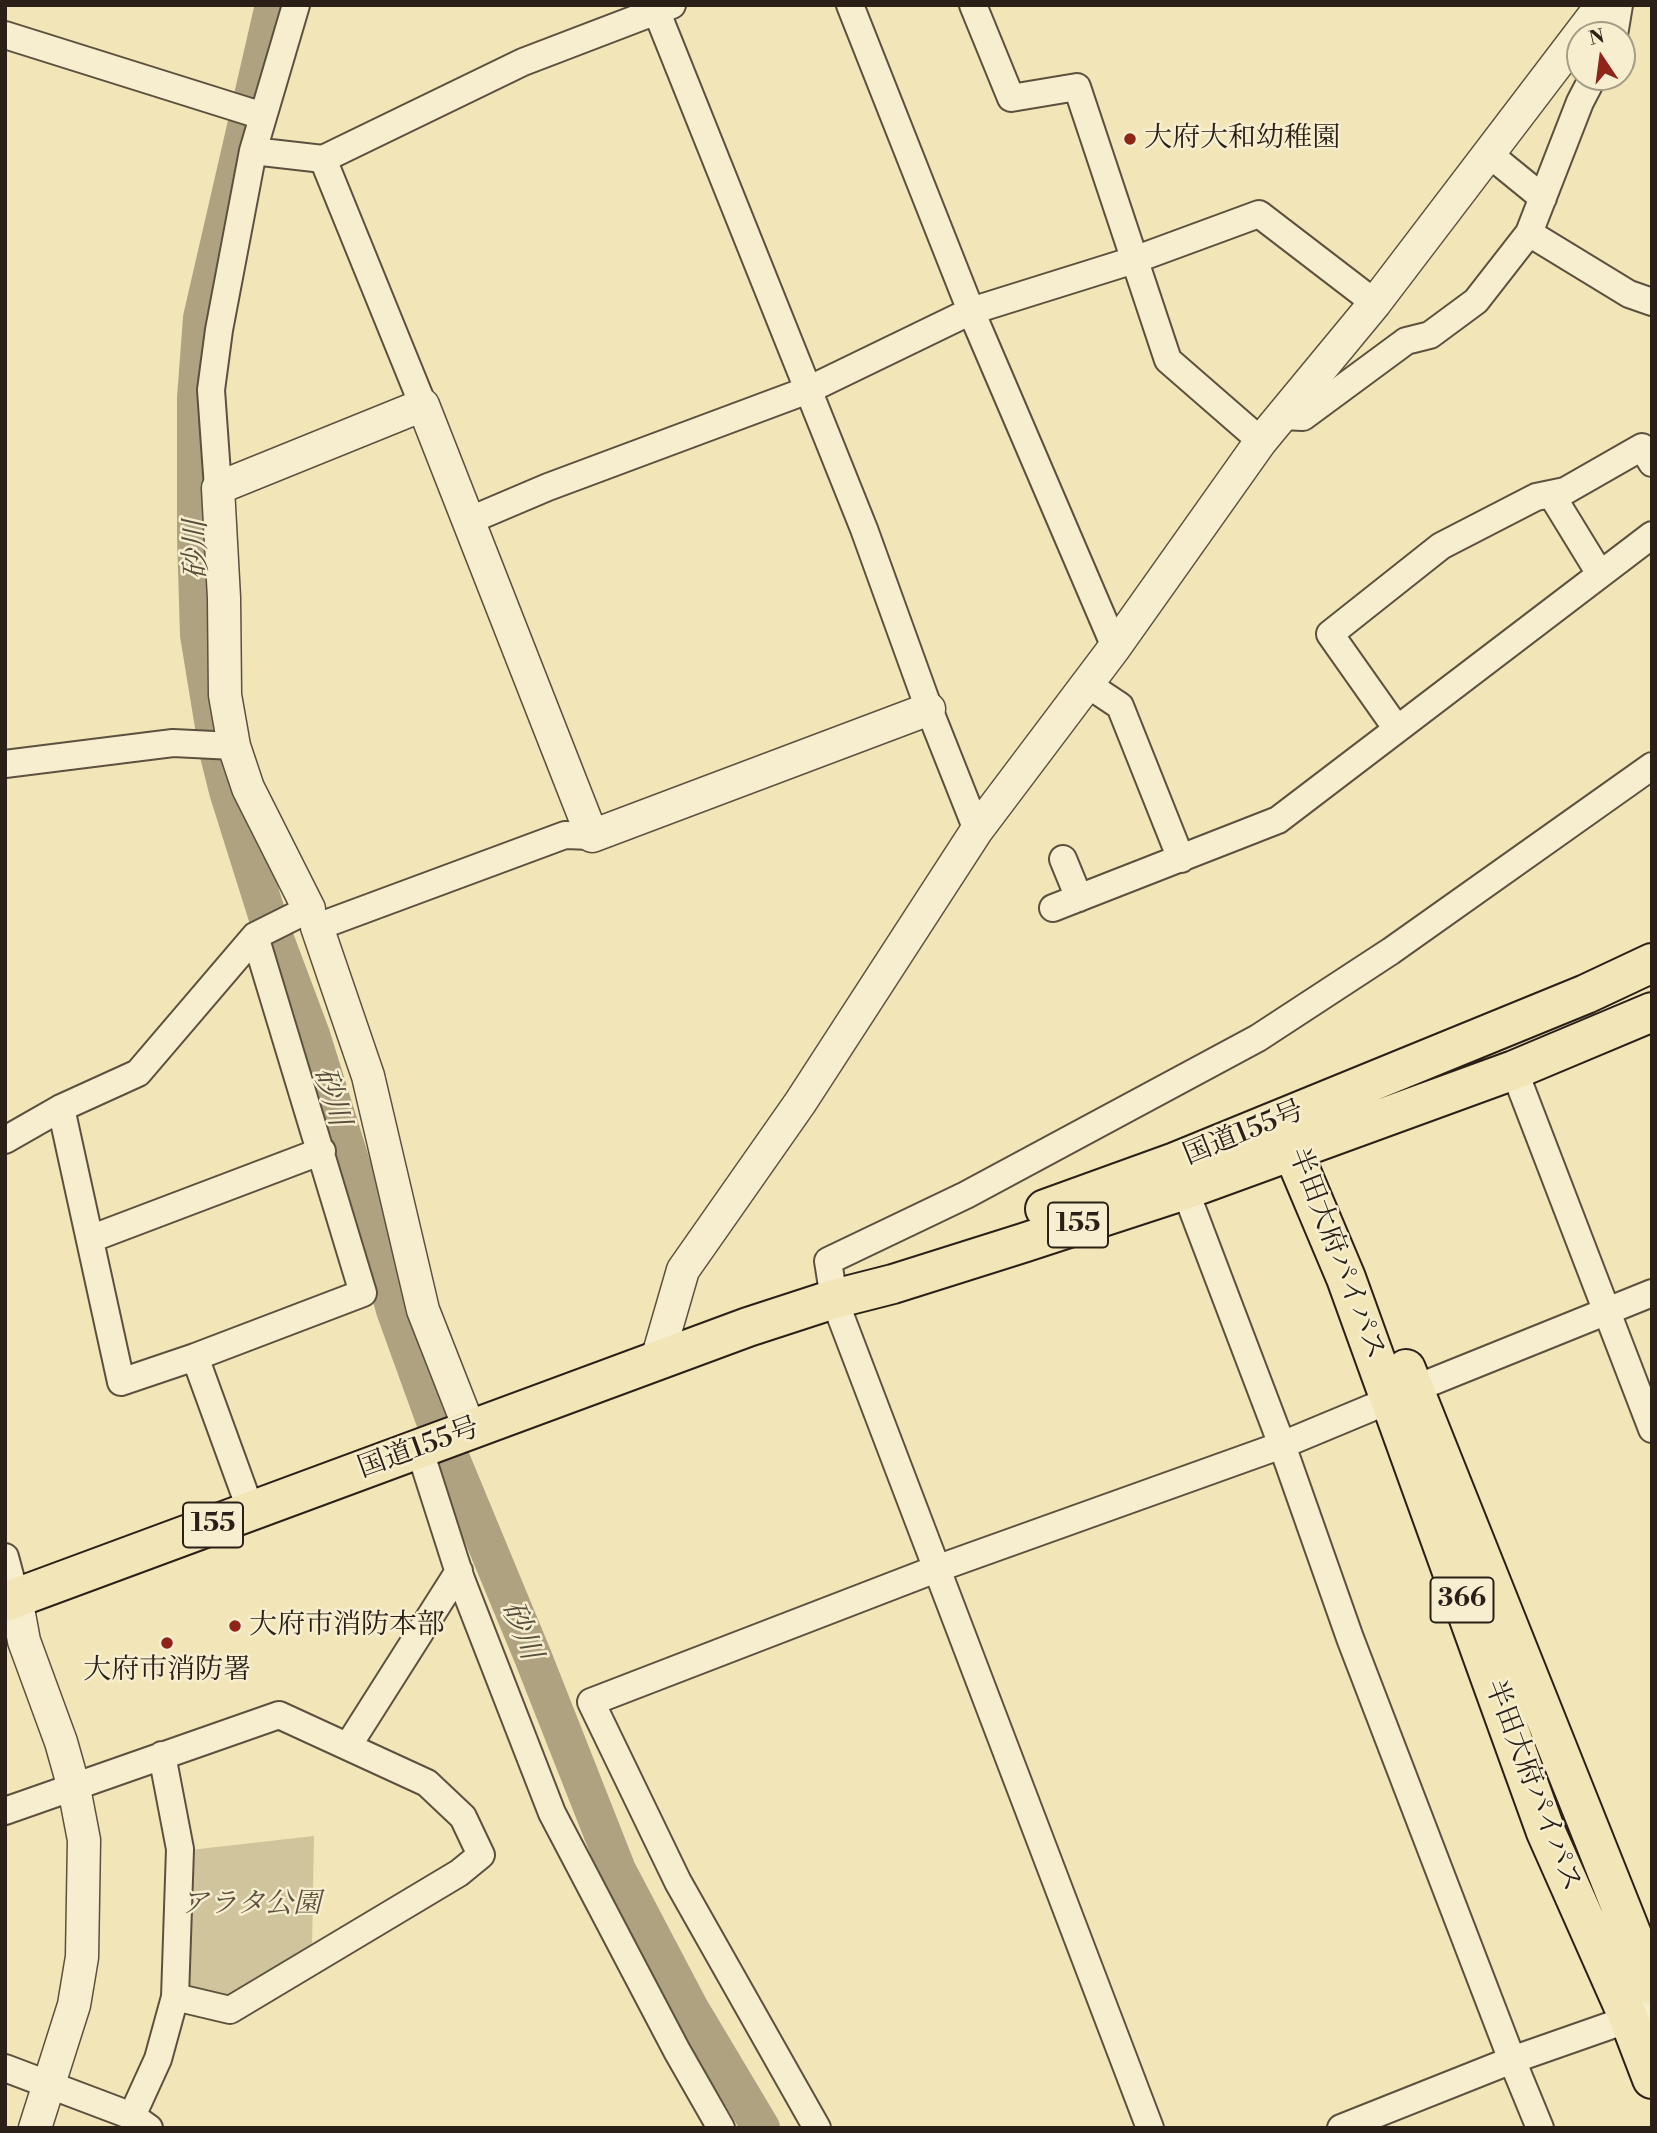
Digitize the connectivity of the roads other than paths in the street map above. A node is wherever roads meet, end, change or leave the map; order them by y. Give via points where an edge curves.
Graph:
1 (296, 5) edge
2 (850, 5) edge
3 (973, 5) edge
4 (1602, 5) edge
5 (661, 7) edge
6 (5, 35) edge
7 (1586, 91) edge
8 (262, 115) junction
9 (253, 151) junction
10 (1489, 153) junction
11 (323, 159) junction
12 (1543, 198) junction
13 (1529, 233) junction
14 (1134, 260) junction
15 (1652, 302) edge
16 (1375, 303) junction
17 (971, 311) junction
18 (808, 390) junction
19 (424, 405) junction
20 (1281, 416) junction
21 (1261, 441) junction
22 (1652, 463) edge
23 (218, 488) junction
24 (1551, 494) junction
25 (468, 521) junction
26 (1652, 535) edge
27 (1600, 575) junction
28 (1115, 647) junction
29 (1087, 684) junction
30 (929, 709) junction
31 (1396, 729) junction
32 (233, 745) junction
33 (5, 764) edge
34 (1652, 766) edge
35 (977, 830) junction
36 (592, 836) junction
37 (1063, 859) dead end
38 (1181, 859) junction
39 (1079, 898) junction
40 (1053, 908) dead end
41 (311, 915) junction
42 (256, 935) junction
43 (1652, 963) edge
44 (1652, 1012) edge
45 (1514, 1070) junction
46 (61, 1108) junction
47 (1300, 1135) junction
48 (5, 1140) edge
49 (322, 1151) junction
50 (1185, 1190) junction
51 (90, 1239) junction
52 (1652, 1293) edge
53 (834, 1298) junction
54 (1606, 1310) junction
55 (195, 1357) junction
56 (656, 1363) junction
57 (1402, 1395) junction
58 (1652, 1429) edge
59 (469, 1430) junction
60 (1282, 1445) junction
61 (420, 1448) junction
62 (251, 1511) junction
63 (5, 1557) edge
64 (936, 1569) junction
65 (458, 1572) junction
66 (11, 1600) edge
67 (348, 1746) junction
68 (162, 1755) junction
69 (74, 1788) junction
70 (5, 1811) edge
71 (1652, 1985) edge
72 (175, 1997) junction
73 (1640, 2013) edge
74 (1512, 2060) junction
75 (5, 2068) edge
76 (1652, 2079) edge
77 (50, 2083) junction
78 (140, 2122) edge
79 (35, 2128) edge
80 (721, 2128) edge
81 (817, 2128) edge
82 (1150, 2128) edge
83 (1341, 2128) edge
84 (1540, 2128) edge

1 - 8 street
2 - 17 street
3 - 14 street via 1012,98 1077,87
4 - 10 street
5 - 11 street via 523,62
5 - 18 street
6 - 8 street
7 - 12 street
8 - 9 street
9 - 11 street
9 - 23 street via 211,390
10 - 12 street
10 - 16 street
11 - 19 street
12 - 13 street
13 - 15 street via 1629,294
13 - 20 street via 1476,301 1449,321 1430,335 1406,341 1303,416
14 - 16 street via 1259,214
14 - 17 street
14 - 21 street via 1168,360
16 - 20 street
17 - 18 street
17 - 28 street
18 - 25 street
18 - 30 street
19 - 23 street
19 - 25 street
20 - 21 street
21 - 28 street
22 - 24 street via 1642,447 1565,491
23 - 32 street via 225,695
24 - 27 street
24 - 31 street via 1535,497 1441,546 1330,634
25 - 36 street
26 - 27 street
27 - 31 street
28 - 29 street
29 - 35 street
29 - 38 street via 1120,706
30 - 35 street
30 - 36 street
31 - 38 street via 1278,820
32 - 33 street via 173,743
32 - 41 street via 248,788
34 - 53 street via 1391,951 1258,1038 966,1195 828,1261
35 - 56 street via 800,1103 683,1270
36 - 41 street via 565,835
37 - 39 street
38 - 39 street
39 - 40 street
41 - 42 street
41 - 59 street via 368,1076 423,1310
42 - 46 street via 138,1073
42 - 49 street
43 - 47 highway, 国道155号 / 155
44 - 45 highway, 国道155号 / 155
45 - 47 highway, 国道155号 / 155
45 - 54 street
46 - 48 street
46 - 51 street
47 - 50 highway, 国道155号 / 155
47 - 53 highway, 国道155号 / 155 via 1175,1162 892,1268
47 - 57 highway, 半田大府パイパス / 366
49 - 51 street
49 - 55 street via 363,1293
50 - 53 highway, 国道155号 / 155 via 893,1284
50 - 60 street
51 - 55 street via 121,1382
52 - 54 street
53 - 56 highway, 国道155号 / 155
53 - 64 street
54 - 57 street
54 - 58 street
55 - 62 street
56 - 59 highway, 国道155号 / 155
57 - 60 street
57 - 71 highway, 半田大府パイパス / 366
57 - 73 highway, 半田大府パイパス / 366 via 1546,1832
59 - 61 highway, 国道155号 / 155
60 - 64 street
60 - 74 street via 1350,1638
61 - 62 highway, 国道155号 / 155
61 - 65 street
62 - 66 highway, 国道155号 / 155
63 - 66 street
64 - 81 street via 591,1702 678,1882
64 - 82 street
65 - 67 street
65 - 80 street via 552,1813
66 - 69 street
67 - 68 street via 279,1715
67 - 72 street via 427,1783 463,1817 481,1855 230,2010
68 - 69 street
68 - 72 street via 180,1849
69 - 70 street
69 - 77 street via 83,1840 82,1957 74,2005
72 - 78 street
73 - 74 street
73 - 76 highway, 半田大府パイパス / 366
74 - 83 street
74 - 84 street
75 - 77 street
77 - 78 street
77 - 79 street

